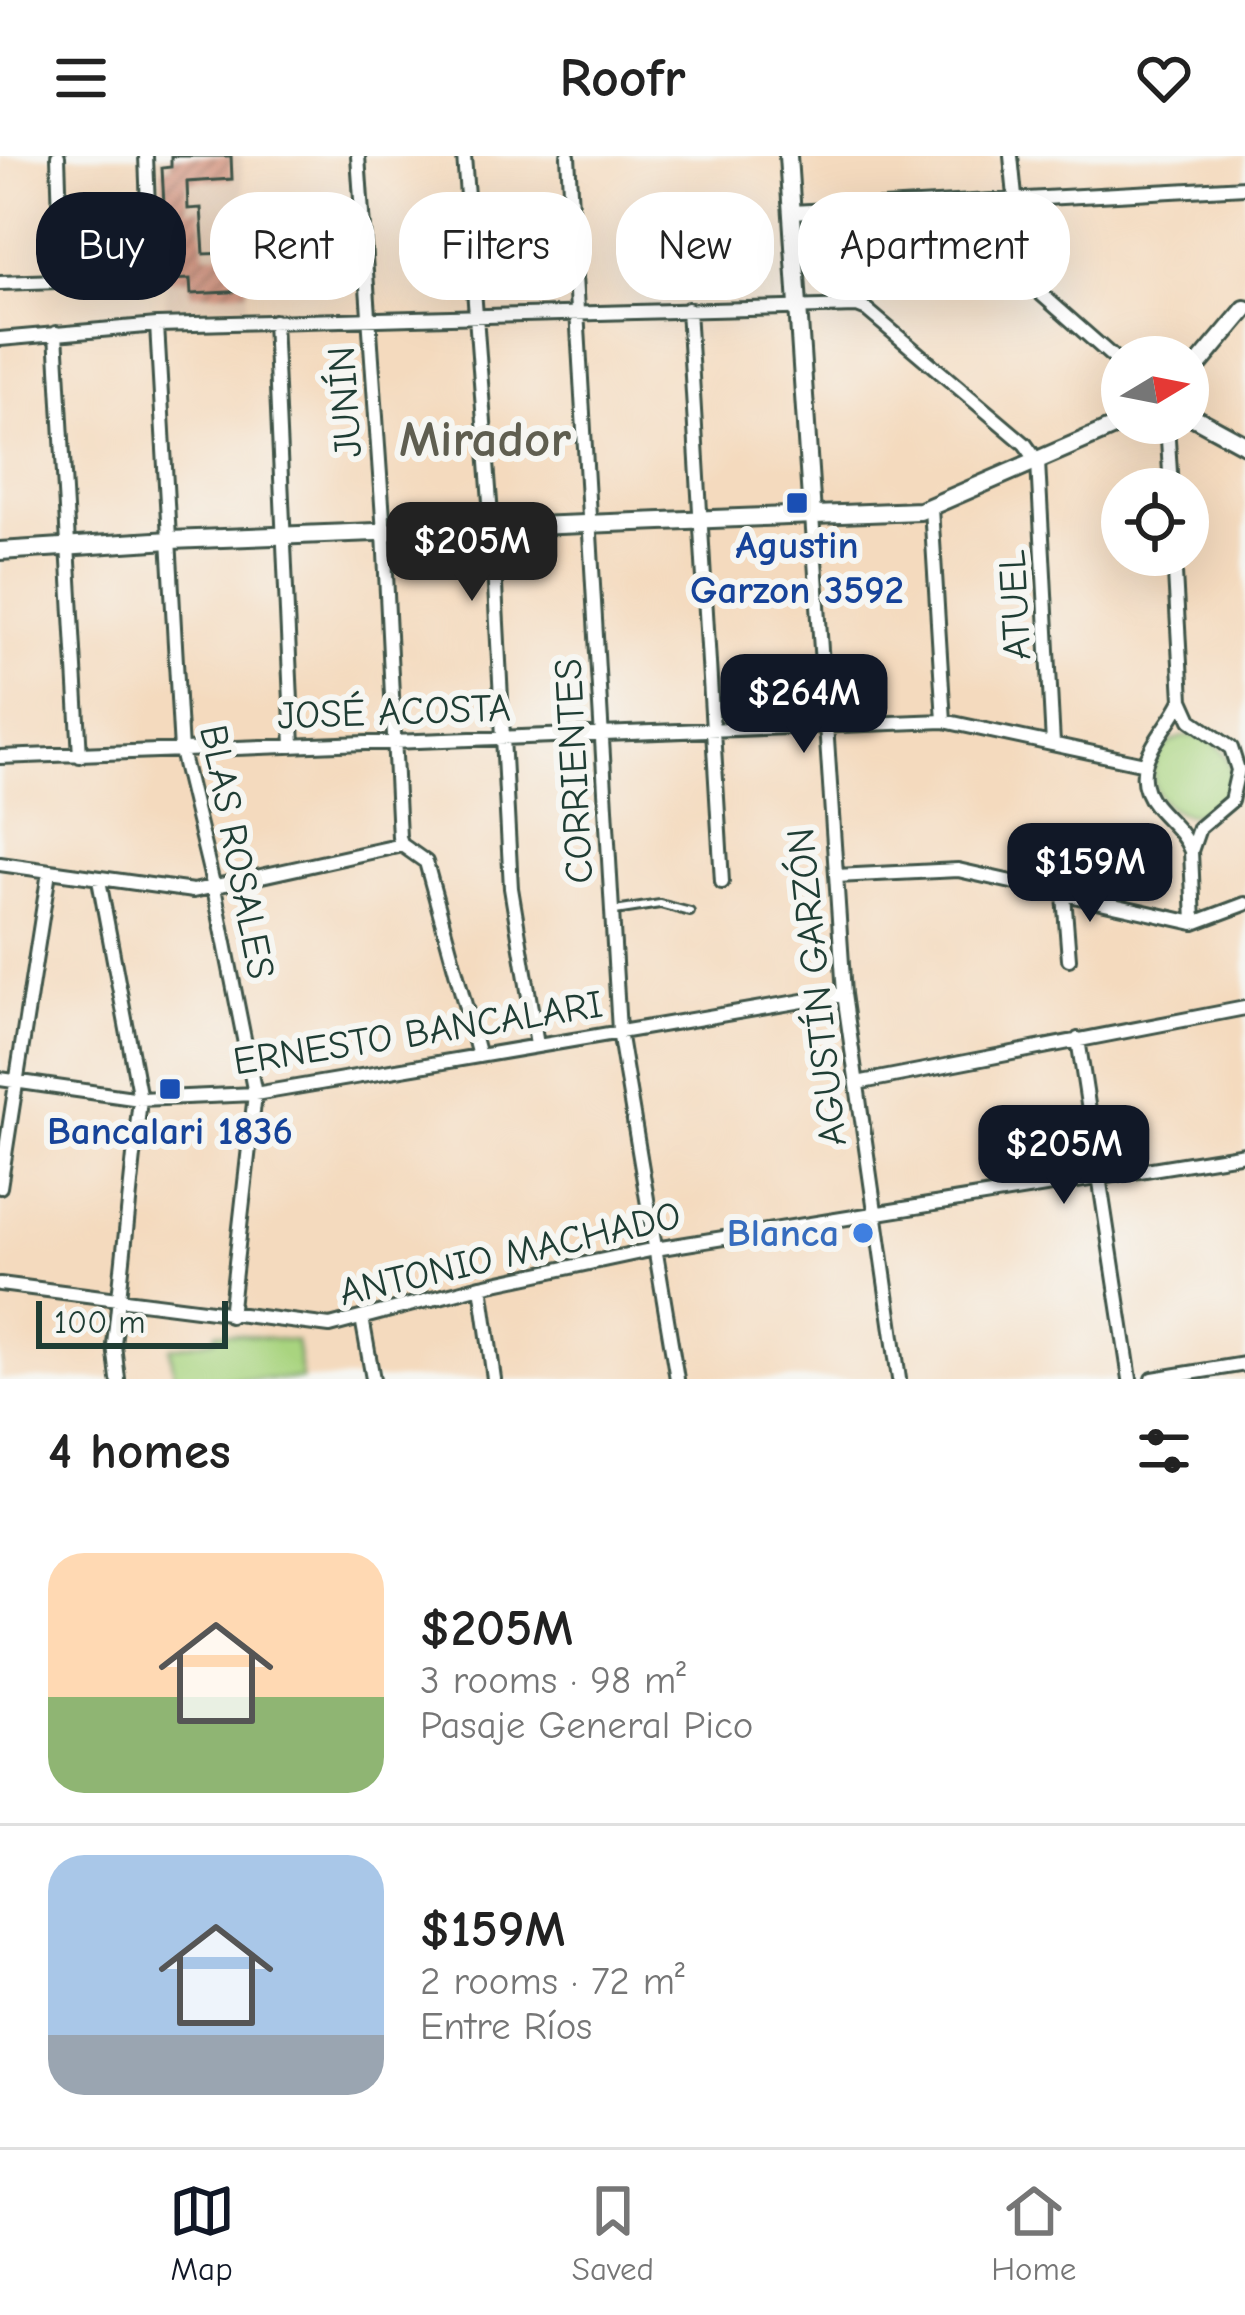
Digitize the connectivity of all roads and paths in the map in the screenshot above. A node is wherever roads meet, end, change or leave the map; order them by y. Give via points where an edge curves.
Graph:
1 (58, 156) edge
2 (146, 156) edge
3 (358, 156) edge
4 (464, 156) edge
5 (568, 156) edge
6 (788, 156) edge
7 (1011, 156) edge
8 (1245, 188) edge
9 (147, 192) edge
10 (1013, 192) edge
11 (1070, 197) edge
12 (792, 212) junction
13 (798, 212) edge
14 (0, 284) edge
15 (1047, 300) edge
16 (798, 307) junction
17 (688, 309) junction
18 (1245, 309) edge
19 (579, 311) junction
20 (476, 315) junction
21 (369, 318) junction
22 (274, 321) junction
23 (157, 325) junction
24 (56, 333) junction
25 (0, 339) edge
26 (1101, 347) edge
27 (1209, 352) edge
28 (1209, 425) edge
29 (1101, 433) edge
30 (1245, 445) edge
31 (1038, 462) junction
32 (931, 508) junction
33 (812, 515) junction
34 (703, 520) junction
35 (590, 524) junction
36 (492, 529) junction
37 (384, 533) junction
38 (283, 537) junction
39 (170, 540) junction
40 (70, 547) junction
41 (0, 550) edge
42 (1175, 576) edge
43 (1182, 700) junction
44 (944, 721) junction
45 (826, 727) junction
46 (713, 730) junction
47 (1208, 730) junction
48 (604, 734) junction
49 (1159, 735) junction
50 (503, 738) junction
51 (394, 742) junction
52 (1053, 744) junction
53 (293, 746) junction
54 (181, 751) junction
55 (1240, 752) edge
56 (80, 756) junction
57 (0, 757) edge
58 (1145, 764) junction
59 (1169, 819) junction
60 (1206, 821) junction
61 (403, 845) junction
62 (1191, 850) junction
63 (0, 865) edge
64 (49, 872) junction
65 (836, 877) junction
66 (99, 880) junction
67 (722, 882) dead end
68 (214, 888) junction
69 (1064, 895) junction
70 (1245, 904) edge
71 (612, 912) junction
72 (690, 912) dead end
73 (1194, 923) junction
74 (1069, 959) dead end
75 (844, 994) junction
76 (1245, 1008) edge
77 (619, 1030) junction
78 (1078, 1039) junction
79 (537, 1046) junction
80 (479, 1056) junction
81 (8, 1080) edge
82 (857, 1083) junction
83 (255, 1094) junction
84 (140, 1099) junction
85 (1245, 1154) edge
86 (1099, 1176) junction
87 (0, 1187) edge
88 (876, 1214) junction
89 (656, 1249) junction
90 (0, 1284) edge
91 (481, 1286) junction
92 (117, 1301) junction
93 (230, 1316) junction
94 (362, 1318) junction
95 (1245, 1364) edge
96 (118, 1379) edge
97 (373, 1379) edge
98 (494, 1379) edge
99 (677, 1379) edge
100 (899, 1379) edge
101 (1130, 1379) edge
102 (1153, 1379) edge

1 - 14 street via 62,276
2 - 9 street
3 - 21 street, JUNÍN
4 - 20 street
5 - 19 street, CORRIENTES
6 - 12 main road, AGUSTÍN GARZÓN
7 - 10 street
8 - 11 street
12 - 13 street
12 - 16 main road, AGUSTÍN GARZÓN
15 - 26 street
16 - 17 street
16 - 31 street via 867,310
16 - 33 main road, AGUSTÍN GARZÓN
17 - 19 street
17 - 34 street
18 - 27 main road
19 - 20 street
19 - 35 street, CORRIENTES
20 - 21 street
20 - 36 street
21 - 22 street
21 - 37 street, JUNÍN
22 - 23 street
22 - 38 street
23 - 24 street
23 - 39 street, BLAS ROSALES
24 - 25 street
24 - 40 street
28 - 30 main road
29 - 31 main road
31 - 32 main road
31 - 52 street, ATUEL
32 - 33 main road
32 - 44 street
33 - 34 main road
33 - 45 street, AGUSTÍN GARZÓN
34 - 35 main road
34 - 46 street
35 - 36 main road
35 - 48 street, CORRIENTES
36 - 37 main road
36 - 50 street
37 - 38 main road
37 - 51 street, JUNÍN
38 - 39 main road
38 - 53 street
39 - 40 main road
39 - 54 street, BLAS ROSALES
40 - 41 main road
40 - 56 street
42 - 43 street
43 - 47 street via 1191,720
43 - 49 street
44 - 45 street, JOSÉ ACOSTA
44 - 52 street, JOSÉ ACOSTA
45 - 46 street, JOSÉ ACOSTA
45 - 65 street, AGUSTÍN GARZÓN
46 - 48 street, JOSÉ ACOSTA
46 - 67 street
47 - 49 street via 1184,726
47 - 55 street
48 - 50 street, JOSÉ ACOSTA
48 - 71 street, CORRIENTES
49 - 58 street
50 - 51 street, JOSÉ ACOSTA
50 - 79 street via 511,888
51 - 53 street, JOSÉ ACOSTA
51 - 61 street, JUNÍN
52 - 58 street, JOSÉ ACOSTA
53 - 54 street, JOSÉ ACOSTA
54 - 56 street, JOSÉ ACOSTA
54 - 68 street, BLAS ROSALES
55 - 60 street via 1234,794
56 - 57 street, JOSÉ ACOSTA
58 - 59 street via 1150,798
59 - 60 street
59 - 62 street
60 - 62 street
61 - 68 street
61 - 80 street, JUNÍN via 427,862
62 - 73 street
63 - 64 street
64 - 66 street
64 - 81 street
65 - 69 street via 945,868
65 - 75 street, AGUSTÍN GARZÓN
66 - 68 street via 179,892
66 - 84 street
68 - 83 street, BLAS ROSALES
69 - 73 street
69 - 74 street
70 - 73 street
71 - 72 lane via 660,904
71 - 77 street, CORRIENTES
75 - 77 street, ERNESTO BANCALARI
75 - 82 street, AGUSTÍN GARZÓN
76 - 78 street
77 - 79 street, ERNESTO BANCALARI
77 - 89 street, CORRIENTES
78 - 82 street
78 - 86 street
79 - 80 street, ERNESTO BANCALARI
80 - 83 street, ERNESTO BANCALARI
81 - 84 street, ERNESTO BANCALARI
81 - 87 street
82 - 88 street, AGUSTÍN GARZÓN
83 - 84 street, ERNESTO BANCALARI
83 - 93 street, BLAS ROSALES
84 - 92 street
85 - 86 street, ANTONIO MACHADO
86 - 88 street, ANTONIO MACHADO
86 - 101 street
88 - 89 street, ANTONIO MACHADO
88 - 100 street, AGUSTÍN GARZÓN
89 - 91 street, ANTONIO MACHADO
89 - 99 street, CORRIENTES
90 - 92 street, ANTONIO MACHADO
91 - 94 street, ANTONIO MACHADO
91 - 98 street
92 - 93 street, ANTONIO MACHADO
92 - 96 street
93 - 94 street, ANTONIO MACHADO via 315,1327
94 - 97 street
95 - 102 street

